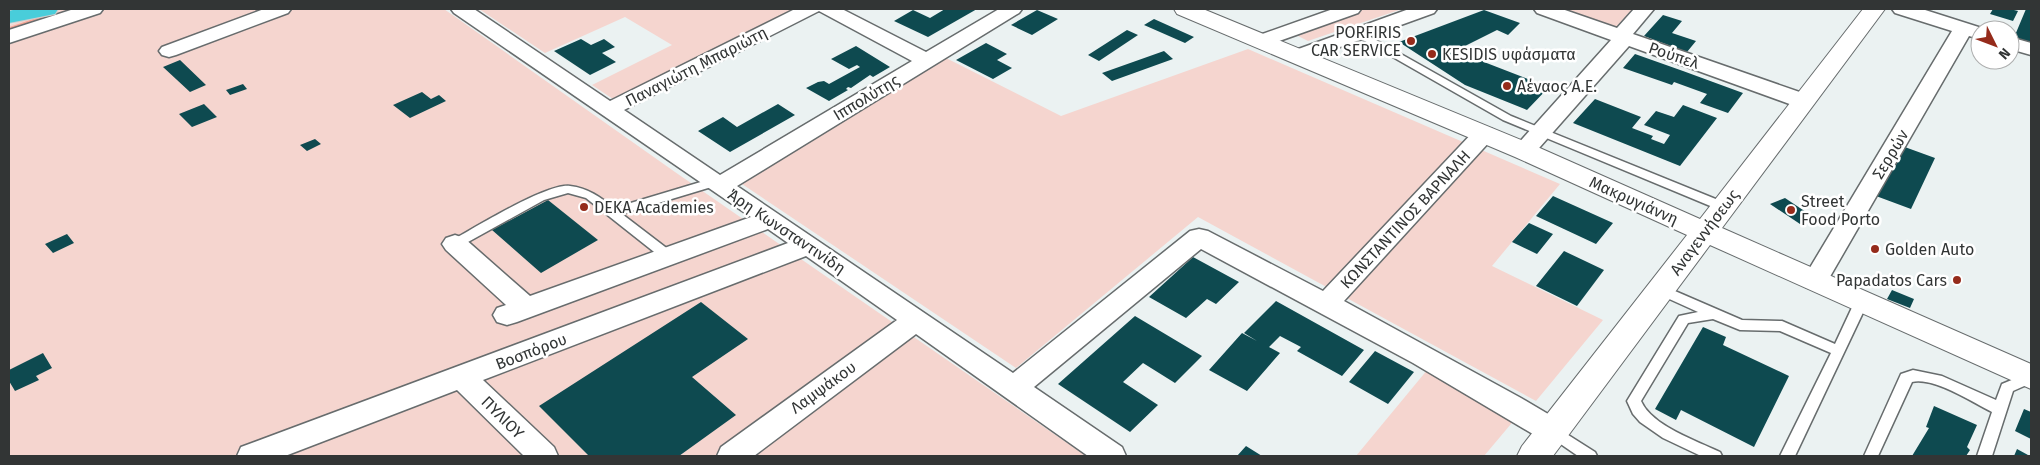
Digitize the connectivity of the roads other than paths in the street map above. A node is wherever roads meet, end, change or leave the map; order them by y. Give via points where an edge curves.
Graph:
1 (22, 9) edge
2 (47, 9) edge
3 (93, 9) edge
4 (281, 9) edge
5 (810, 9) edge
6 (827, 9) edge
7 (1012, 9) edge
8 (1185, 9) edge
9 (1351, 9) edge
10 (1427, 9) edge
11 (1544, 9) edge
12 (1644, 9) edge
13 (1874, 9) edge
14 (1902, 9) edge
15 (478, 12) edge
16 (9, 13) edge
17 (9, 18) edge
18 (1970, 30) edge
19 (1360, 34) junction
20 (1970, 34) edge
21 (1621, 36) junction
22 (9, 37) edge
23 (1261, 41) junction
24 (169, 51) dead end
25 (1297, 56) junction
26 (926, 60) junction
27 (1803, 102) junction
28 (608, 110) junction
29 (1541, 132) junction
30 (1484, 134) junction
31 (1524, 151) junction
32 (717, 184) junction
33 (1724, 206) junction
34 (614, 212) junction
35 (771, 219) junction
36 (1705, 231) junction
37 (455, 244) joint
38 (809, 245) junction
39 (668, 256) junction
40 (1815, 281) junction
41 (1661, 290) junction
42 (1861, 302) junction
43 (1326, 304) junction
44 (1714, 314) junction
45 (916, 320) junction
46 (1838, 351) junction
47 (462, 377) junction
48 (2031, 377) edge
49 (1014, 388) junction
50 (2000, 409) junction
51 (1554, 432) junction
52 (252, 456) edge
53 (543, 456) edge
54 (732, 456) edge
55 (1110, 456) edge
56 (1534, 456) edge
57 (1590, 456) edge
58 (1715, 456) edge
59 (1788, 456) edge
60 (1871, 456) edge
61 (1985, 456) edge

1 - 16 highway
2 - 17 highway
3 - 22 street
4 - 24 street
5 - 28 street, Παναγιώτη Μπαριώτη
6 - 26 street
7 - 26 street, Ιππολύτης
8 - 23 main road, Μακρυγιάννη
9 - 23 street
10 - 19 street
11 - 21 street, Ρούπελ
12 - 21 street
13 - 27 main road, Αναγεννήσεως
14 - 18 street
15 - 28 street, Άρη Κωνσταντινίδη
19 - 25 street
19 - 29 lane via 1469,98
20 - 40 street, Σερρών
21 - 27 street, Ρούπελ
21 - 29 street via 1619,44
23 - 25 main road, Μακρυγιάννη
25 - 30 main road, Μακρυγιάννη
26 - 32 street, Ιππολύτης
27 - 33 main road, Αναγεννήσεως
28 - 32 street, Άρη Κωνσταντινίδη
29 - 31 street
29 - 33 lane
30 - 31 main road, Μακρυγιάννη
30 - 43 street, ΚΩΝΣΤΑΝΤΙΝΟΣ ΒΑΡΝΑΛΗ
31 - 36 main road, Μακρυγιάννη
32 - 34 lane
32 - 35 street, Άρη Κωνσταντινίδη
33 - 36 main road, Αναγεννήσεως
34 - 37 lane via 584,192 558,190
34 - 39 lane
35 - 38 street, Άρη Κωνσταντινίδη
35 - 39 street
36 - 40 main road, Μακρυγιάννη
36 - 41 main road, Αναγεννήσεως
37 - 39 street via 516,312
38 - 45 street, Άρη Κωνσταντινίδη
38 - 47 street, Βοσπόρου
40 - 42 main road, Μακρυγιάννη
41 - 44 lane
41 - 51 main road, Αναγεννήσεως
42 - 46 lane
42 - 48 main road, Μακρυγιάννη
43 - 49 street via 1199,237
43 - 51 street via 1503,400
44 - 46 lane via 1740,325 1782,326
44 - 58 lane via 1684,319 1634,401 1644,419
45 - 49 street, Άρη Κωνσταντινίδη
45 - 54 street, Λαμψάκου
46 - 59 lane
47 - 52 street, Βοσπόρου
47 - 53 street, ΠΥΛΙΟΥ
48 - 50 lane via 2007,388
49 - 55 street, Άρη Κωνσταντινίδη
50 - 60 lane via 1922,374 1909,375
50 - 61 lane
51 - 56 main road, Αναγεννήσεως
51 - 57 lane

